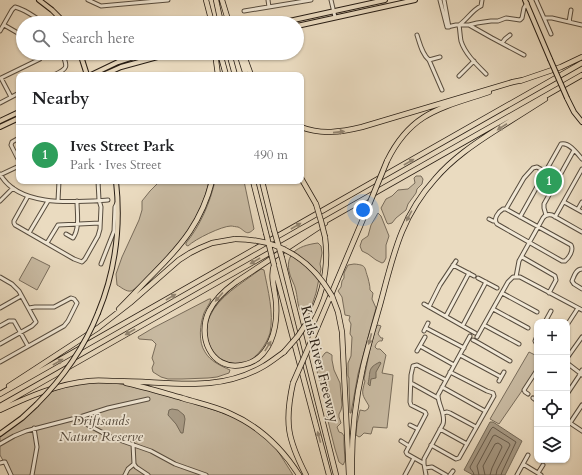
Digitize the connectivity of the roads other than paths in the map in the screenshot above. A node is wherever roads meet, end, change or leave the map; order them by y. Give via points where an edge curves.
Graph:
1 (39, 0) edge
2 (88, 0) edge
3 (168, 0) edge
4 (205, 0) edge
5 (216, 0) edge
6 (222, 0) edge
7 (268, 0) edge
8 (306, 0) edge
9 (311, 0) edge
10 (331, 0) edge
11 (385, 0) edge
12 (415, 0) edge
13 (440, 0) edge
14 (444, 0) edge
15 (482, 0) edge
16 (536, 0) edge
17 (288, 2) edge
18 (526, 2) edge
19 (269, 7) junction
20 (571, 10) dead end
21 (244, 11) dead end
22 (333, 11) junction
23 (445, 12) junction
24 (32, 16) edge
25 (58, 16) edge
26 (209, 16) edge
27 (219, 16) edge
28 (227, 16) edge
29 (334, 17) junction
30 (304, 18) edge
31 (544, 18) junction
32 (569, 22) junction
33 (304, 24) edge
34 (4, 25) junction
35 (469, 25) junction
36 (582, 25) edge
37 (459, 26) junction
38 (0, 31) edge
39 (16, 32) edge
40 (551, 34) dead end
41 (417, 35) dead end
42 (510, 35) dead end
43 (502, 43) junction
44 (524, 55) dead end
45 (440, 57) dead end
46 (582, 57) edge
47 (38, 60) edge
48 (65, 60) edge
49 (82, 60) edge
50 (124, 60) edge
51 (146, 60) edge
52 (216, 60) edge
53 (222, 60) edge
54 (231, 60) edge
55 (241, 60) edge
56 (246, 60) edge
57 (429, 60) junction
58 (474, 61) junction
59 (582, 63) edge
60 (60, 72) edge
61 (86, 72) edge
62 (97, 72) edge
63 (110, 72) edge
64 (218, 72) edge
65 (225, 72) edge
66 (234, 72) edge
67 (245, 72) edge
68 (250, 72) edge
69 (486, 74) dead end
70 (459, 76) dead end
71 (582, 76) edge
72 (0, 78) edge
73 (523, 80) junction
74 (442, 90) dead end
75 (16, 95) edge
76 (11, 98) junction
77 (0, 104) edge
78 (16, 113) edge
79 (16, 119) edge
80 (0, 121) edge
81 (582, 122) edge
82 (0, 127) edge
83 (304, 128) edge
84 (16, 140) edge
85 (574, 150) junction
86 (16, 155) edge
87 (582, 159) edge
88 (16, 167) edge
89 (582, 169) edge
90 (545, 172) junction
91 (0, 175) edge
92 (558, 179) junction
93 (304, 183) edge
94 (60, 184) edge
95 (98, 184) edge
96 (116, 184) edge
97 (211, 184) edge
98 (254, 184) edge
99 (263, 184) edge
100 (13, 188) junction
101 (28, 196) junction
102 (99, 200) junction
103 (108, 200) dead end
104 (0, 201) edge
105 (48, 201) junction
106 (58, 201) junction
107 (77, 201) junction
108 (564, 202) junction
109 (582, 202) edge
110 (117, 203) junction
111 (506, 209) junction
112 (578, 209) junction
113 (582, 212) edge
114 (338, 214) junction
115 (546, 215) junction
116 (520, 217) junction
117 (555, 217) junction
118 (489, 219) dead end
119 (495, 221) junction
120 (100, 223) junction
121 (78, 224) junction
122 (538, 226) junction
123 (582, 232) edge
124 (30, 233) junction
125 (66, 234) dead end
126 (529, 242) junction
127 (47, 243) junction
128 (522, 257) junction
129 (456, 261) dead end
130 (101, 264) dead end
131 (274, 265) junction
132 (453, 265) junction
133 (582, 269) edge
134 (469, 273) junction
135 (474, 276) dead end
136 (0, 277) edge
137 (516, 277) junction
138 (478, 278) dead end
139 (486, 282) junction
140 (496, 288) dead end
141 (582, 289) edge
142 (502, 292) junction
143 (549, 294) junction
144 (21, 296) junction
145 (424, 304) dead end
146 (429, 307) junction
147 (0, 308) edge
148 (29, 308) junction
149 (493, 309) junction
150 (580, 309) edge
151 (551, 311) dead end
152 (537, 312) dead end
153 (446, 316) junction
154 (547, 319) edge
155 (108, 320) junction
156 (570, 321) edge
157 (428, 323) dead end
158 (462, 325) junction
159 (484, 325) junction
160 (0, 326) edge
161 (528, 328) dead end
162 (470, 329) junction
163 (480, 331) junction
164 (20, 333) junction
165 (475, 333) junction
166 (425, 337) dead end
167 (474, 337) junction
168 (582, 337) edge
169 (0, 344) edge
170 (519, 344) dead end
171 (28, 346) junction
172 (420, 346) junction
173 (464, 348) junction
174 (417, 351) dead end
175 (460, 355) junction
176 (569, 355) edge
177 (510, 361) dead end
178 (0, 362) edge
179 (454, 365) junction
180 (570, 365) edge
181 (450, 372) junction
182 (504, 372) dead end
183 (581, 372) edge
184 (534, 374) edge
185 (501, 377) junction
186 (578, 378) junction
187 (446, 380) junction
188 (114, 381) junction
189 (499, 381) dead end
190 (582, 381) edge
191 (411, 383) junction
192 (442, 387) junction
193 (569, 391) edge
194 (0, 394) edge
195 (528, 394) dead end
196 (438, 398) junction
197 (148, 399) dead end
198 (582, 405) edge
199 (0, 406) edge
200 (0, 410) edge
201 (485, 411) junction
202 (443, 414) junction
203 (80, 417) junction
204 (570, 421) edge
205 (570, 423) edge
206 (410, 425) dead end
207 (476, 427) junction
208 (34, 428) junction
209 (418, 429) junction
210 (440, 429) junction
211 (582, 431) edge
212 (0, 434) edge
213 (401, 441) dead end
214 (0, 444) edge
215 (132, 444) junction
216 (467, 444) junction
217 (431, 445) junction
218 (409, 446) junction
219 (528, 455) dead end
220 (414, 458) junction
221 (0, 463) edge
222 (423, 463) junction
223 (134, 464) junction
224 (523, 464) junction
225 (543, 465) dead end
226 (425, 468) junction
227 (452, 470) dead end
228 (540, 474) edge
229 (11, 475) edge
230 (32, 475) edge
231 (125, 475) edge
232 (148, 475) edge
233 (206, 475) edge
234 (299, 475) edge
235 (306, 475) edge
236 (329, 475) edge
237 (336, 475) edge
238 (349, 475) edge
239 (352, 475) edge
240 (405, 475) edge
241 (426, 475) edge
242 (446, 475) edge
243 (450, 475) edge
244 (517, 475) edge

1 - 25 main road
2 - 3 street via 101,6
4 - 26 highway
5 - 27 highway
6 - 28 highway
7 - 19 street
8 - 9 street
8 - 17 street
10 - 22 street
11 - 22 main road
12 - 29 main road
13 - 23 street
14 - 23 street
15 - 37 street via 481,6
16 - 31 street
17 - 19 street
18 - 35 street via 520,20 504,19
18 - 81 main road, bridge via 567,98
19 - 21 street
20 - 32 street
22 - 29 street
22 - 30 main road
23 - 37 street via 448,27
24 - 34 street via 16,7 12,9
29 - 33 main road
31 - 32 street
31 - 40 street
32 - 36 street
34 - 38 street
34 - 39 street
35 - 37 street
35 - 43 street
37 - 58 street via 462,44
41 - 57 street via 423,54
42 - 43 street
43 - 44 street
45 - 57 street
46 - 73 highway
47 - 72 street
48 - 60 street via 66,67
49 - 61 main road
50 - 62 main road
51 - 63 main road
52 - 64 highway
53 - 65 highway
54 - 66 highway
55 - 67 highway
56 - 68 highway
57 - 74 street
58 - 69 street
58 - 70 street
194 -> 59 highway
71 - 114 highway
71 -> 239 highway via 459,155 434,179 414,206 395,249 363,368 353,432
72 - 76 street
83 -> 73 highway via 321,132 346,131
73 - 235 highway, bridge via 428,114 406,132 387,161 293,384 288,405 288,427 294,450
75 - 76 street
76 - 77 street
78 - 80 main road
79 - 82 main road
84 - 86 street via 11,145
85 - 87 street
85 - 90 street via 561,144
85 - 92 street
88 - 91 street
89 - 108 street
90 - 92 street
90 - 111 street via 536,167 532,168
90 - 116 street
91 - 100 street
92 - 115 street via 544,204
93 - 188 highway, bridge via 322,221 326,265 323,286 316,306 308,322 284,352 250,373 215,384
94 - 106 street
95 - 102 street
96 - 110 main road
97 - 155 highway via 199,216 186,238
98 - 131 highway, bridge
99 - 237 highway, Kuils River Freeway, bridge
100 - 101 street
100 - 104 street
101 - 105 street
101 - 124 street via 14,223
102 - 103 street
102 - 107 street
102 - 120 street
105 - 106 street
105 - 124 street
106 - 107 street
107 - 121 street
108 - 112 street
108 - 117 street
109 - 112 street
110 - 130 street via 114,231
110 - 212 main road, bridge via 114,260 108,286 90,332 53,388 22,418
111 - 116 street
111 - 119 street via 500,210
112 - 113 street
114 -> 131 highway via 219,296 207,316 204,333 209,350 221,362 232,366 248,364 257,359 271,341 276,320 272,273
114 -> 199 highway
115 - 117 street
115 - 122 street
116 - 122 street
117 - 123 street
118 - 119 street
119 - 126 street
120 - 121 street
120 - 127 street via 98,236 82,262
121 - 125 street via 74,237
121 - 127 street via 58,225
122 - 126 street
122 - 126 street via 571,245 572,250 567,259 563,261
124 - 127 street
126 - 128 street
128 - 137 street
128 - 143 street via 555,276 556,280
129 - 132 street
236 -> 131 highway, Kuils River Freeway
132 - 134 street
132 - 146 street
133 - 141 street via 578,270 572,281
134 - 135 street
134 - 153 street
136 - 144 street via 12,284
137 - 142 street via 510,279
137 - 143 street
138 - 139 street
139 - 140 street
139 - 158 street
142 - 149 street
142 - 152 street
143 - 150 street
144 - 147 street
144 - 148 street
145 - 146 street
146 - 153 street
148 - 164 street via 36,323
148 - 171 street via 54,307 71,298 77,304 66,324
149 - 159 street
149 - 161 street
150 - 156 street
151 - 154 street
153 - 158 street
155 - 194 highway
155 - 238 highway, bridge via 179,260 212,243 235,240 269,243 301,259 325,284 341,323
157 - 173 street via 425,330
158 - 162 street
159 - 163 street
159 - 170 street
160 - 164 street via 10,321 15,322
162 - 165 street
162 - 167 street
163 - 165 street
163 - 167 street
164 - 169 street
164 - 171 street
165 - 167 street
166 - 172 street
167 - 173 street
167 - 177 street via 481,345
168 - 176 street
171 - 178 street
172 - 174 street
172 - 179 street
173 - 175 street
175 - 179 street
175 - 185 street
179 - 181 street
180 - 183 street
181 - 187 street
181 - 201 street via 494,394
182 - 185 street
183 - 186 street
184 - 195 street via 524,389
185 - 189 street
186 - 190 street
186 - 193 street
187 - 191 street via 416,364 413,366
187 - 192 street
188 - 200 highway via 88,381 64,386
188 - 234 highway via 143,387 236,416 269,438
191 - 196 street
191 - 209 street via 410,403 426,413
192 - 196 street
192 - 201 street
196 - 202 street
197 - 203 street
198 - 204 street
201 - 207 street
202 - 207 street via 450,413
202 - 210 street via 444,422
203 - 208 street
203 - 215 street via 88,425 111,437
205 - 211 street
206 - 209 street
207 - 216 street
208 - 214 street
208 - 230 street via 36,447
209 - 218 street
210 - 216 street
210 - 217 street
213 - 218 street
215 - 223 street
215 - 233 street
216 - 217 street via 457,459
217 - 222 street
218 - 220 street via 406,453
219 - 224 street
220 - 222 street
220 - 240 street
221 - 229 street via 6,463
222 - 226 street
223 - 231 street
223 - 232 street
224 - 228 street
224 - 244 street
225 - 228 street
226 - 241 street
226 - 242 street via 432,467
227 - 243 street

